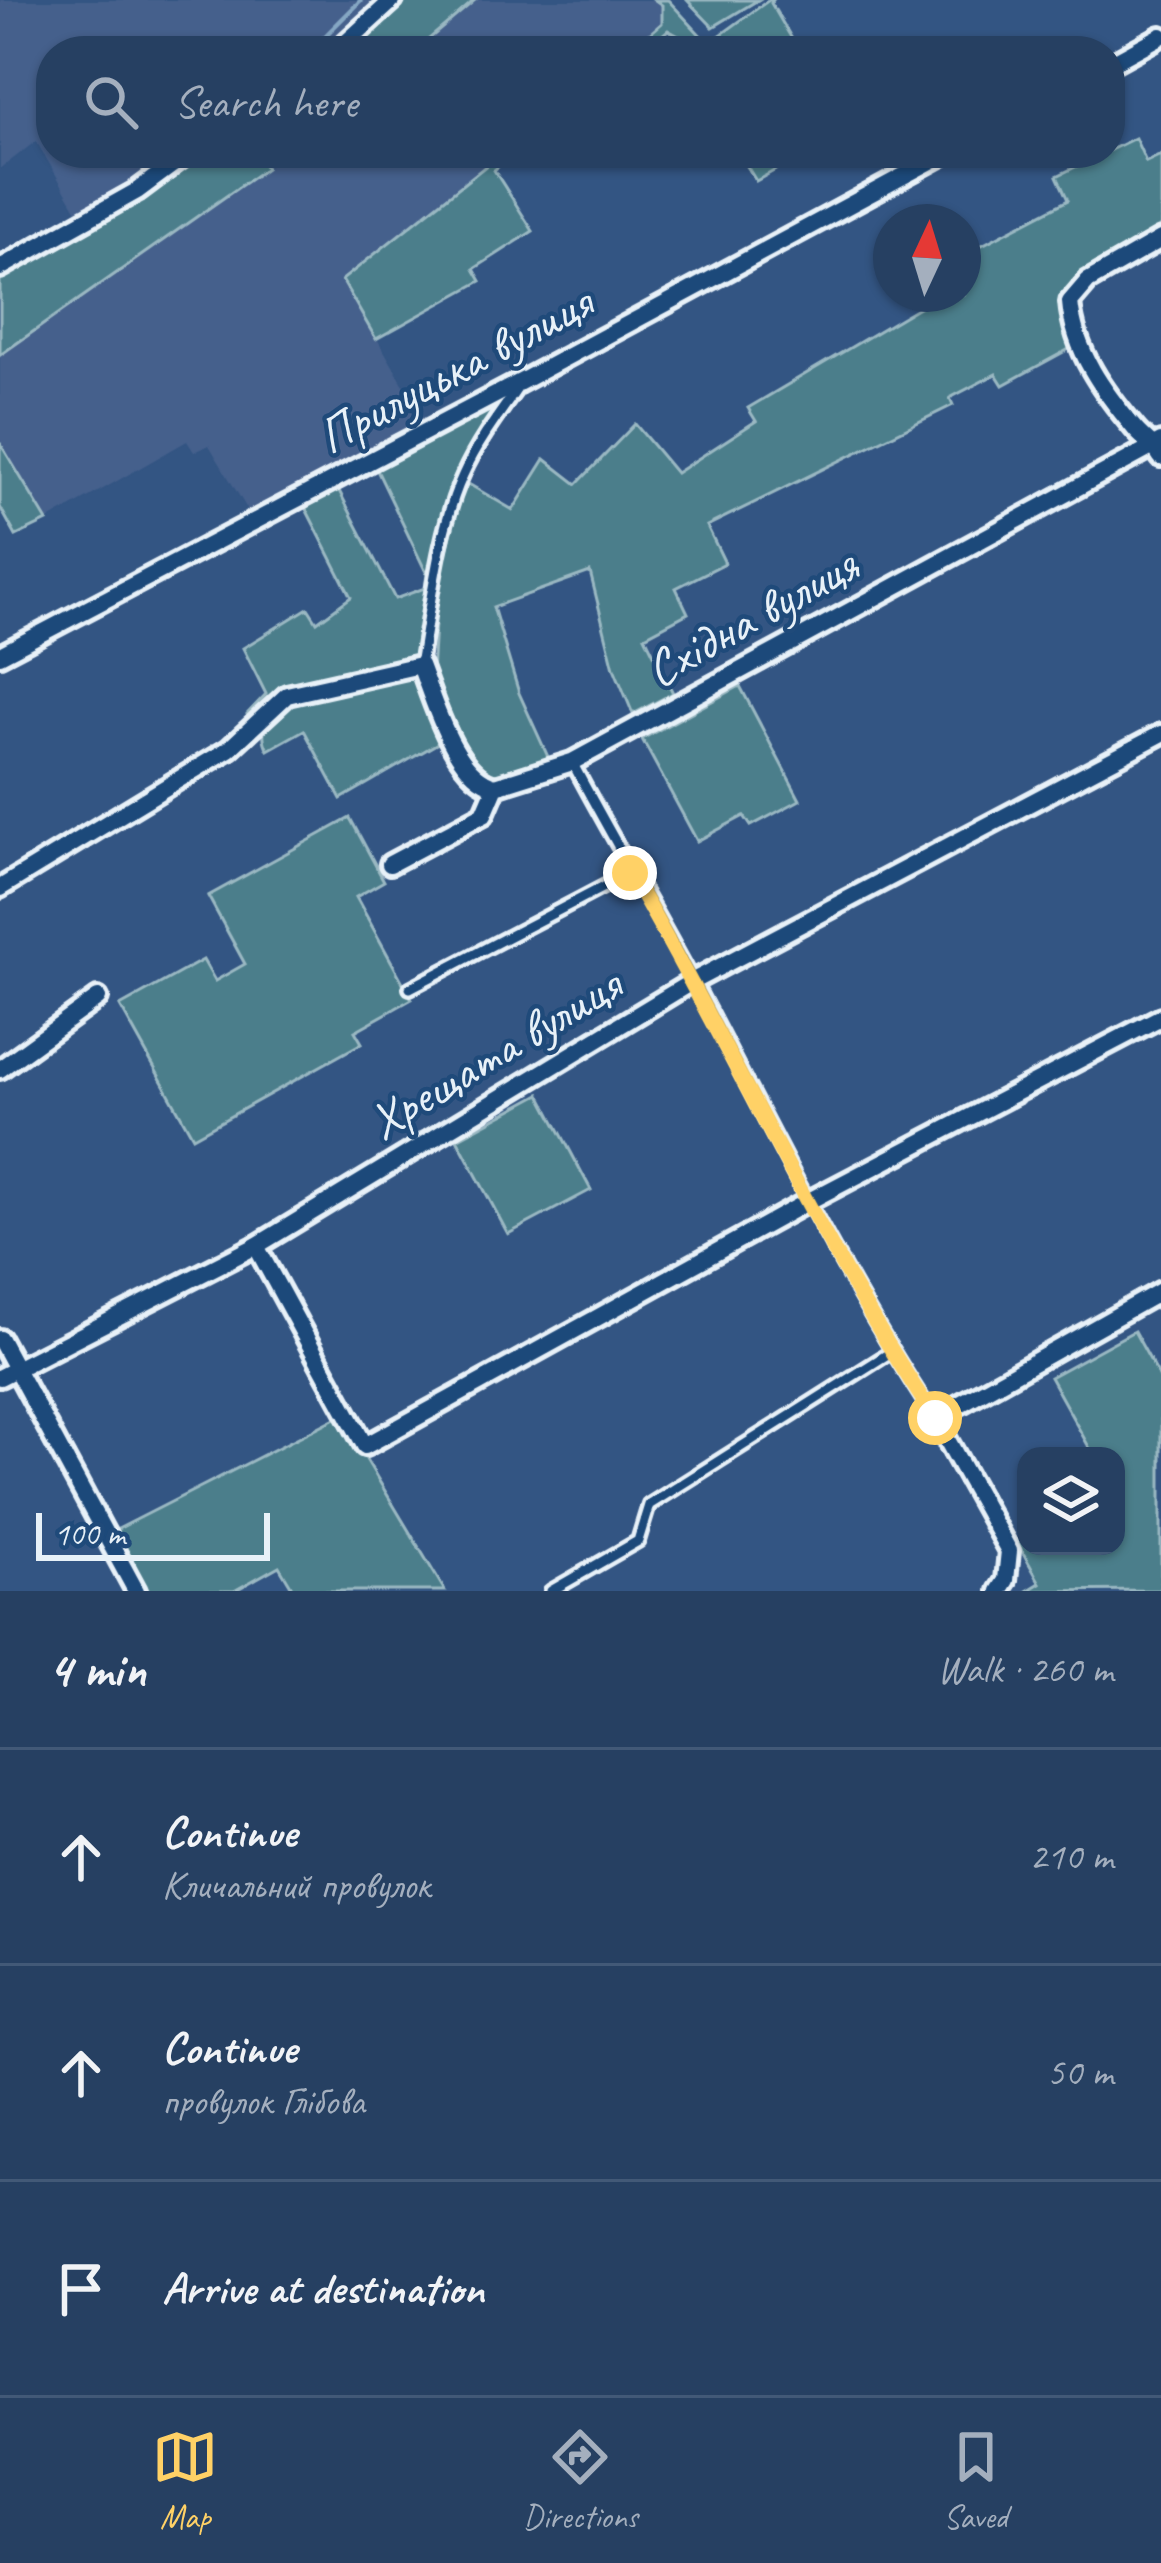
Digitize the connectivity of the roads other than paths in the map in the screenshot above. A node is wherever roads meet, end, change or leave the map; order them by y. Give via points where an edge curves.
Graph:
1 (393, 0) edge
2 (353, 36) edge
3 (1161, 36) edge
4 (1125, 56) edge
5 (168, 168) edge
6 (918, 168) edge
7 (1161, 239) edge
8 (0, 268) edge
9 (524, 380) junction
10 (1159, 448) edge
11 (0, 655) edge
12 (420, 665) junction
13 (1161, 734) edge
14 (572, 762) junction
15 (496, 786) junction
16 (391, 864) dead end
17 (630, 873) junction
18 (0, 888) edge
19 (693, 981) junction
20 (410, 988) dead end
21 (98, 998) dead end
22 (1161, 1017) edge
23 (0, 1070) edge
24 (807, 1202) junction
25 (256, 1246) junction
26 (1161, 1291) edge
27 (0, 1339) edge
28 (891, 1352) junction
29 (8, 1373) edge
30 (935, 1418) junction
31 (136, 1591) edge
32 (551, 1591) edge
33 (999, 1591) edge

1 - 2 street
3 - 4 street
5 - 8 street
6 - 9 street, Прилуцька вулиця
7 - 10 street via 1088,281 1070,302 1091,371 1140,436
9 - 11 street, Прилуцька вулиця
9 - 12 lane via 460,479
10 - 14 street, Східна вулиця
12 - 15 street via 463,764
12 - 18 street via 287,695 229,749
13 - 19 street, Хрещата вулиця
14 - 15 street, Східна вулиця
14 - 17 lane
15 - 16 street via 484,814
17 - 19 lane
17 - 20 lane
19 - 24 lane
19 - 25 street, Хрещата вулиця
21 - 23 street
22 - 24 street
24 - 25 street via 365,1446
24 - 28 lane
25 - 29 street, Хрещата вулиця
26 - 30 street
27 - 29 street
28 - 30 lane
28 - 32 lane via 649,1504 638,1540
29 - 31 street
30 - 33 street via 1009,1551

